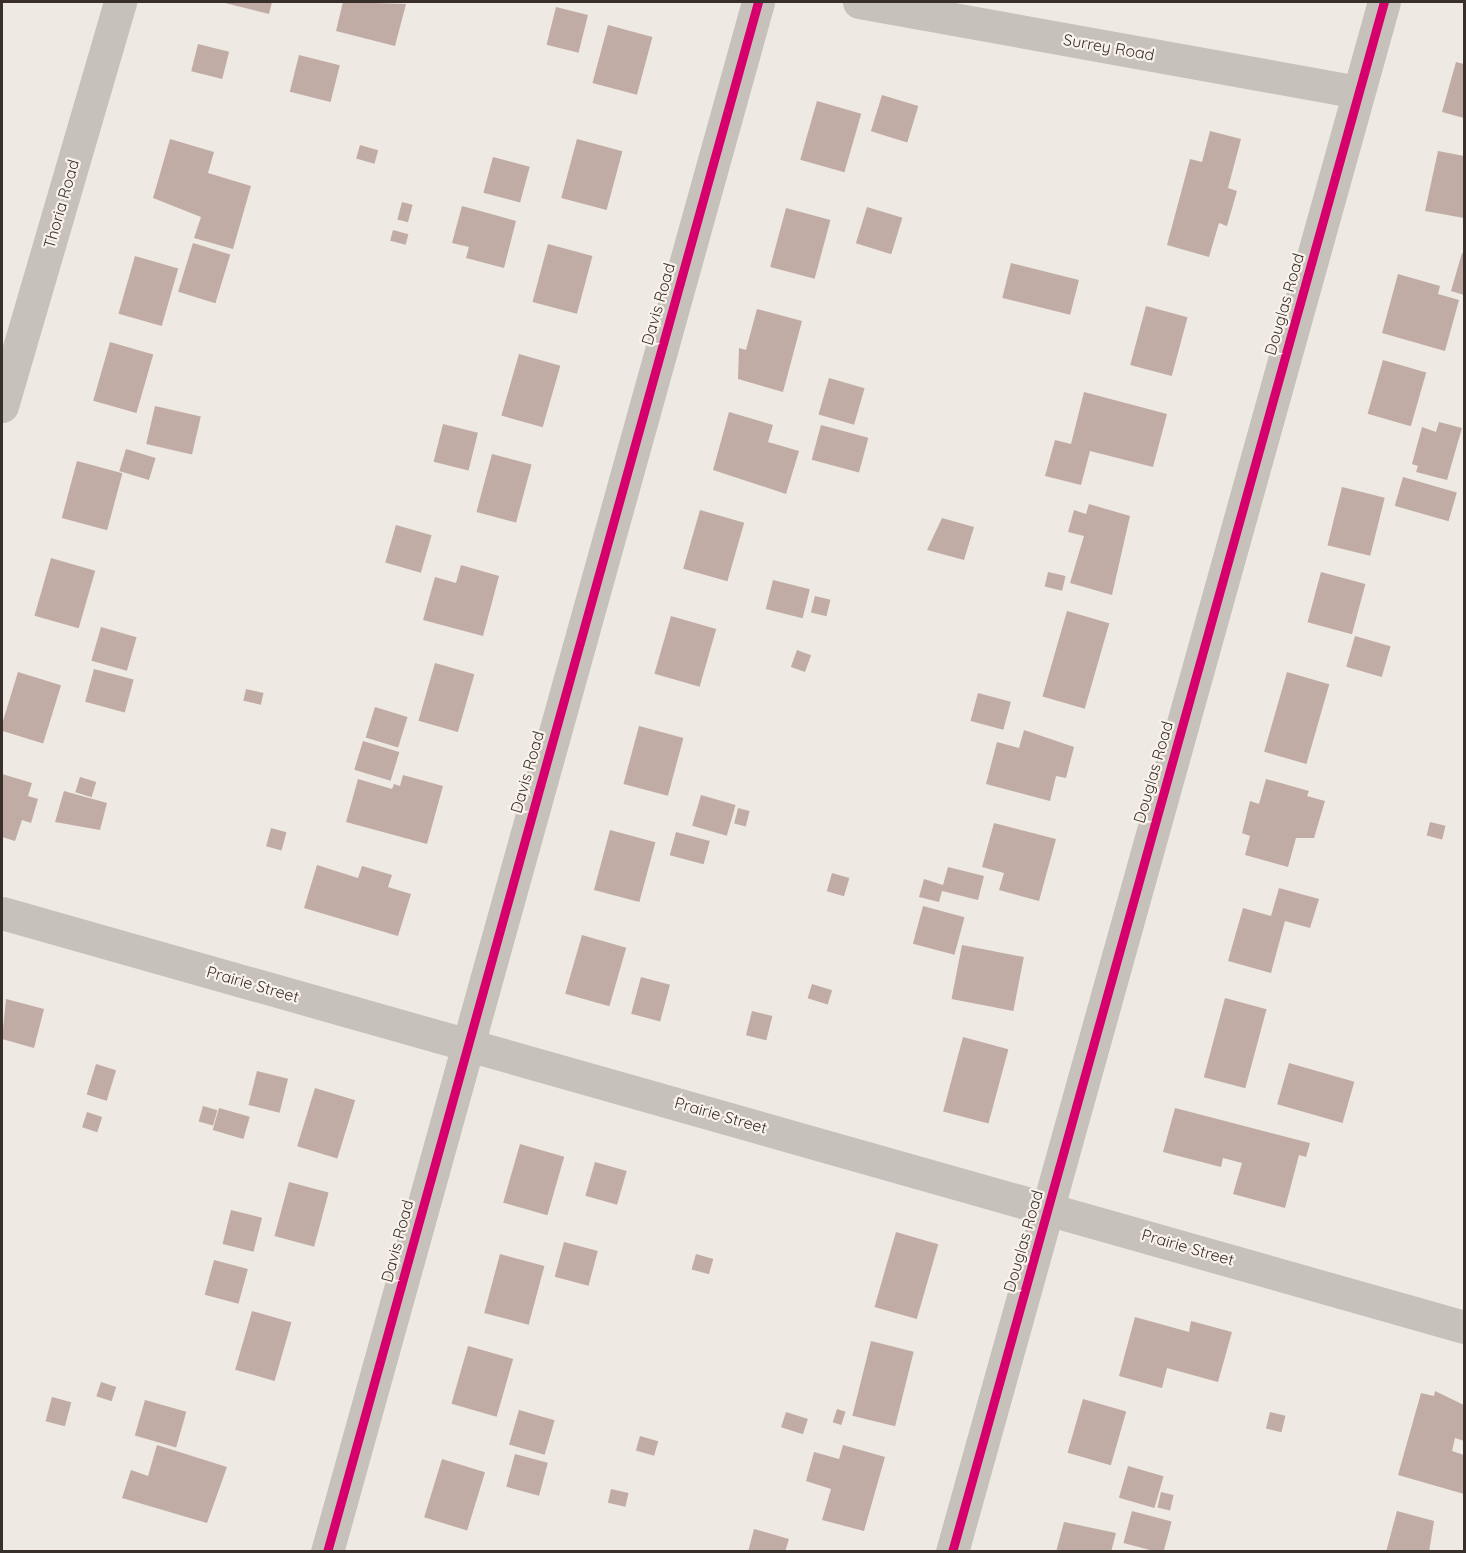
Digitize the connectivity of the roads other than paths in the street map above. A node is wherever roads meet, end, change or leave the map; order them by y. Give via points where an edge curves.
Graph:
1 (120, 2) edge
2 (758, 2) edge
3 (859, 2) edge
4 (1384, 2) edge
5 (1358, 92) junction
6 (8, 363) edge
7 (2, 406) edge
8 (2, 913) edge
9 (467, 1045) junction
10 (1048, 1206) junction
11 (1452, 1324) edge
12 (327, 1551) edge
13 (951, 1551) edge

1 - 6 street, Thoria Road
2 - 9 street, Davis Road
3 - 5 street, Surrey Road
4 - 5 street, Douglas Road
5 - 10 street, Douglas Road
6 - 7 street, Thoria Road
8 - 9 street, Prairie Street
9 - 10 street, Prairie Street
9 - 12 street, Davis Road
10 - 11 street, Prairie Street
10 - 13 street, Douglas Road

